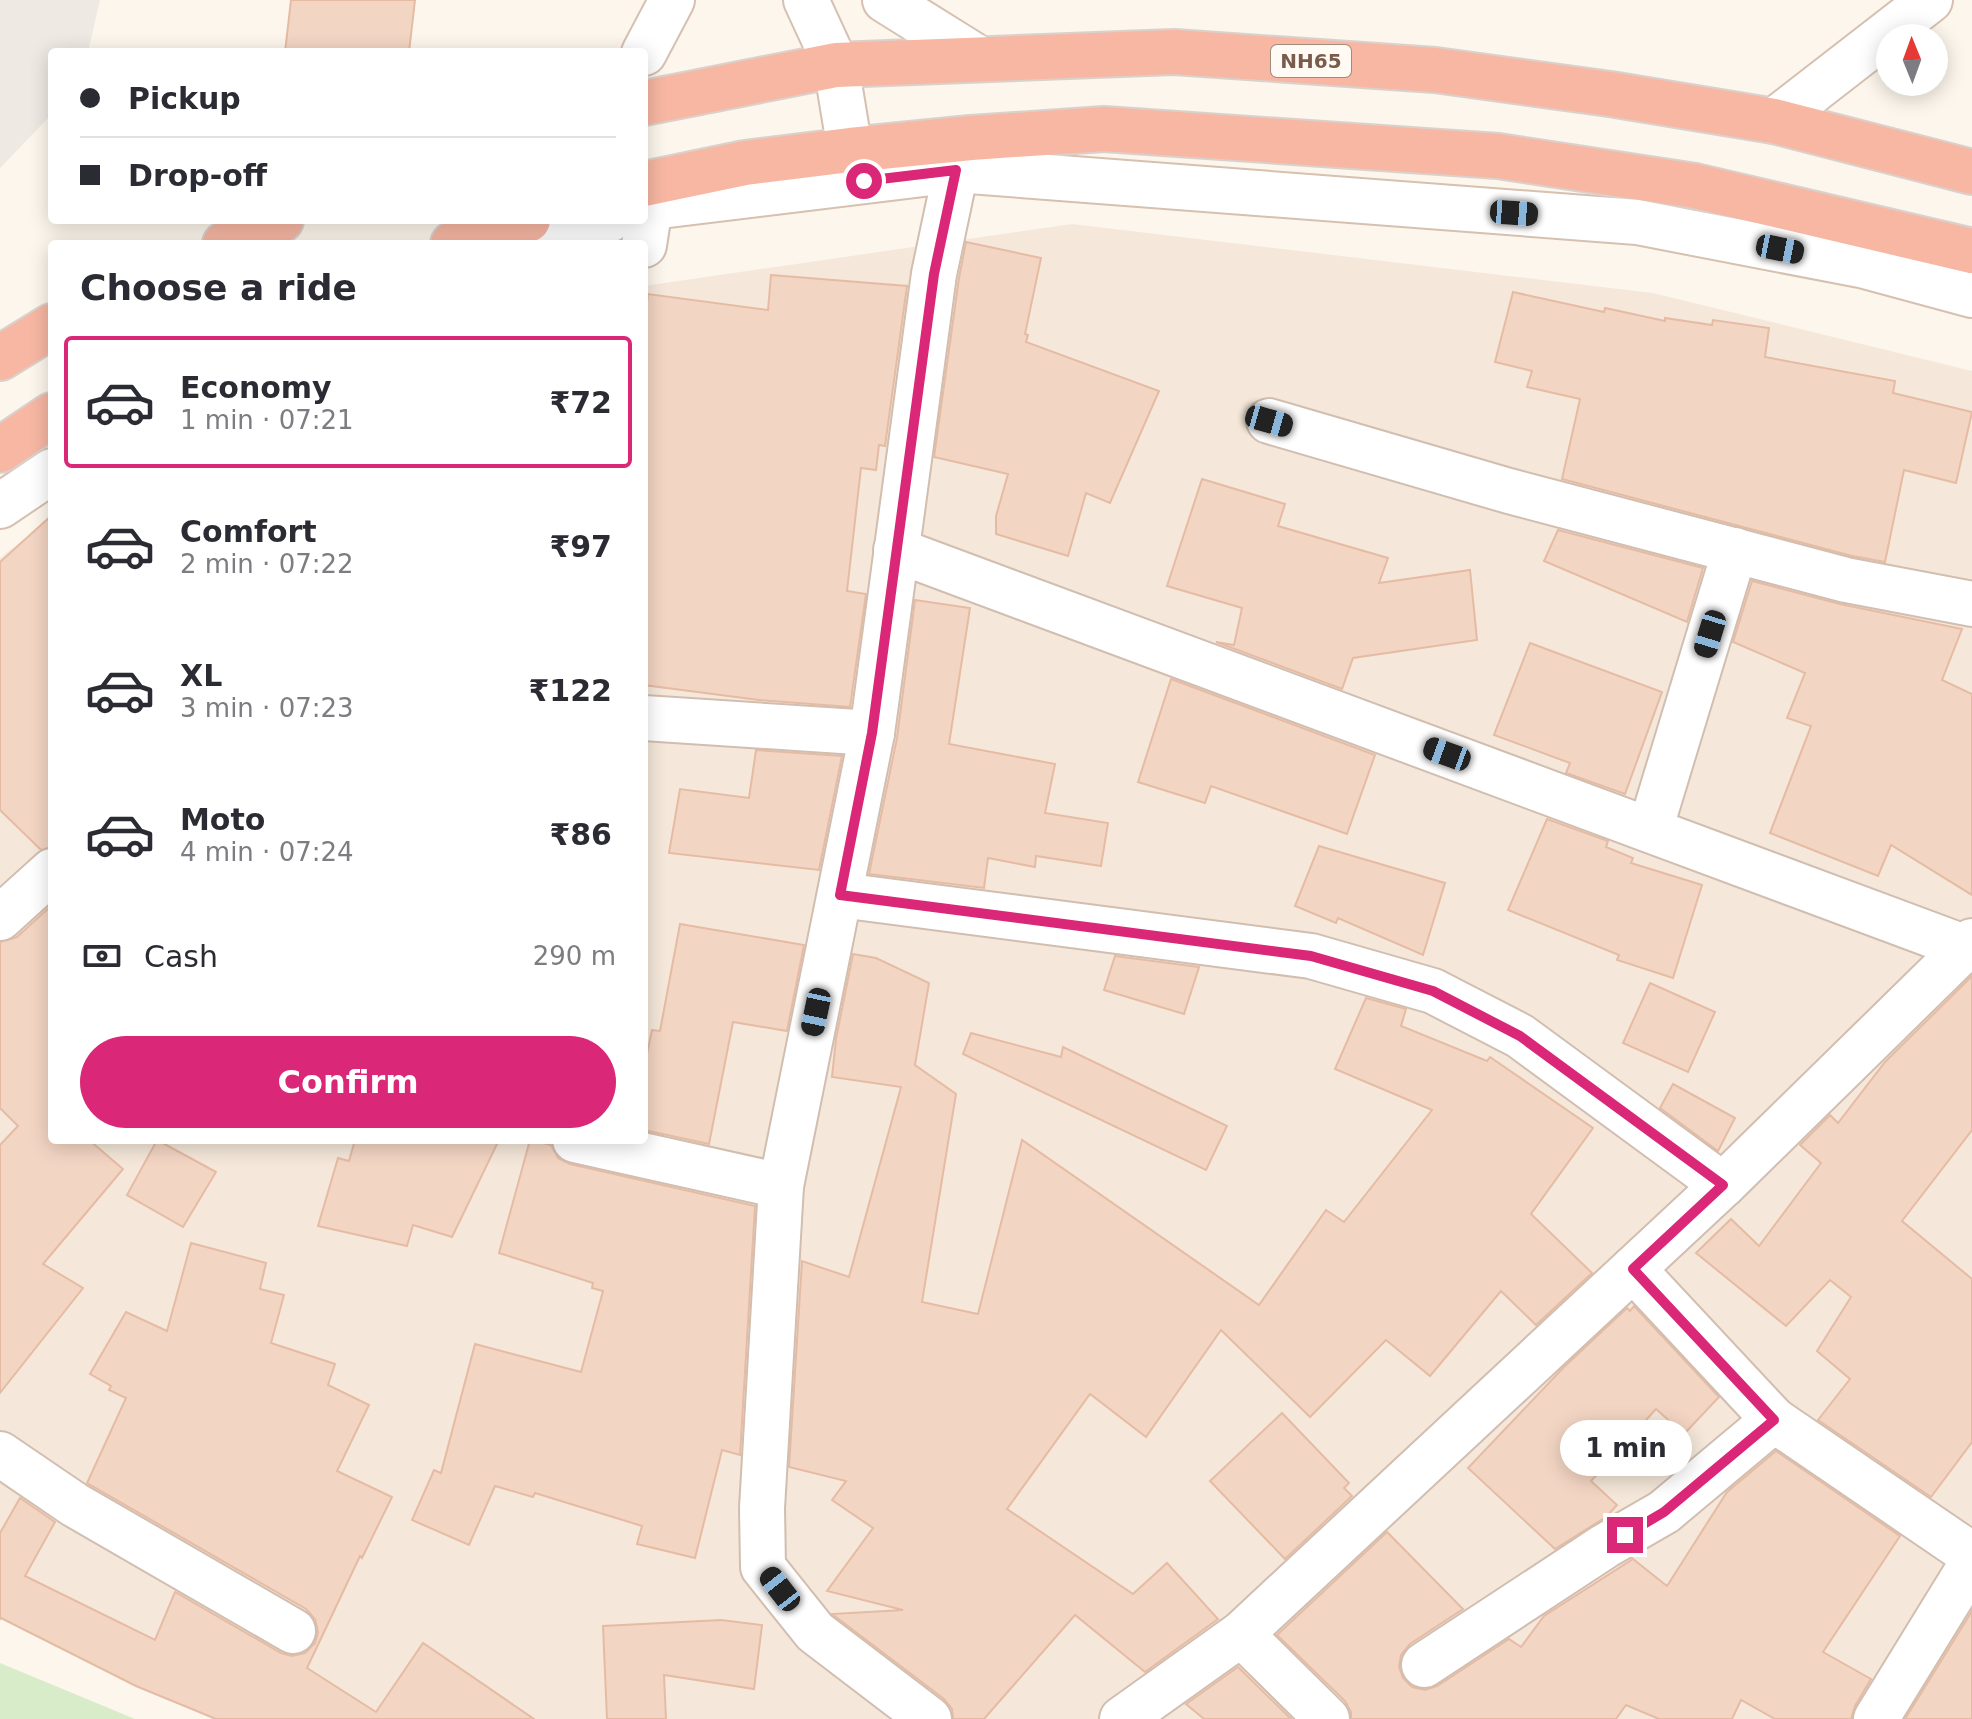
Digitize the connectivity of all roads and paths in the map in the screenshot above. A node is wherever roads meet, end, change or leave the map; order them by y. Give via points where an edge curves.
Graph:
1 (672, 0) edge
2 (806, 0) edge
3 (885, 0) edge
4 (1930, 0) edge
5 (647, 48) edge
6 (978, 58) junction
7 (836, 65) junction
8 (648, 102) edge
9 (1774, 121) junction
10 (850, 150) junction
11 (956, 170) junction
12 (1972, 172) edge
13 (648, 210) edge
14 (648, 211) edge
15 (272, 224) edge
16 (516, 224) edge
17 (598, 224) edge
18 (234, 240) edge
19 (466, 240) edge
20 (552, 240) edge
21 (1972, 251) edge
22 (1972, 295) edge
23 (48, 328) edge
24 (0, 358) edge
25 (48, 418) edge
26 (1269, 421) dead end
27 (0, 450) edge
28 (48, 474) edge
29 (0, 506) edge
30 (896, 550) junction
31 (1735, 550) junction
32 (1972, 604) edge
33 (648, 718) edge
34 (872, 733) junction
35 (1650, 830) junction
36 (48, 875) edge
37 (840, 895) junction
38 (0, 918) edge
39 (1970, 946) edge
40 (593, 1144) edge
41 (1723, 1185) junction
42 (781, 1186) junction
43 (1633, 1269) junction
44 (1774, 1420) junction
45 (0, 1454) edge
46 (1972, 1555) edge
47 (1972, 1563) edge
48 (293, 1631) dead end
49 (1241, 1634) junction
50 (1424, 1665) dead end
51 (929, 1719) edge
52 (1122, 1719) edge
53 (1327, 1719) edge
54 (1876, 1719) edge

1 - 5 street
2 - 7 street
3 - 6 street
4 - 9 street
6 - 7 highway, NH65
6 - 9 highway, NH65 via 1174,52 1435,70
7 - 8 highway, NH65
7 - 10 street
9 - 12 highway, NH65
10 - 13 highway via 745,163
10 - 21 highway via 1104,129 1498,156 1695,186
11 - 14 street
11 - 22 street via 1637,222 1865,266
11 - 30 street via 934,274
15 - 18 highway
16 - 19 highway
17 - 20 street
23 - 24 highway
25 - 27 highway
26 - 31 street
28 - 29 street
30 - 34 street
30 - 35 street
31 - 32 street via 1846,580
31 - 35 street
33 - 34 street
34 - 37 street
35 - 39 street
36 - 38 street
37 - 41 street via 1311,956 1433,991 1520,1036
37 - 42 street
39 - 41 street
40 - 42 street
41 - 43 street
42 - 51 street via 763,1567 815,1632
43 - 44 street
43 - 49 street
44 - 46 street
44 - 50 street via 1664,1512
45 - 48 street via 75,1505
47 - 54 street
49 - 52 street
49 - 53 street

